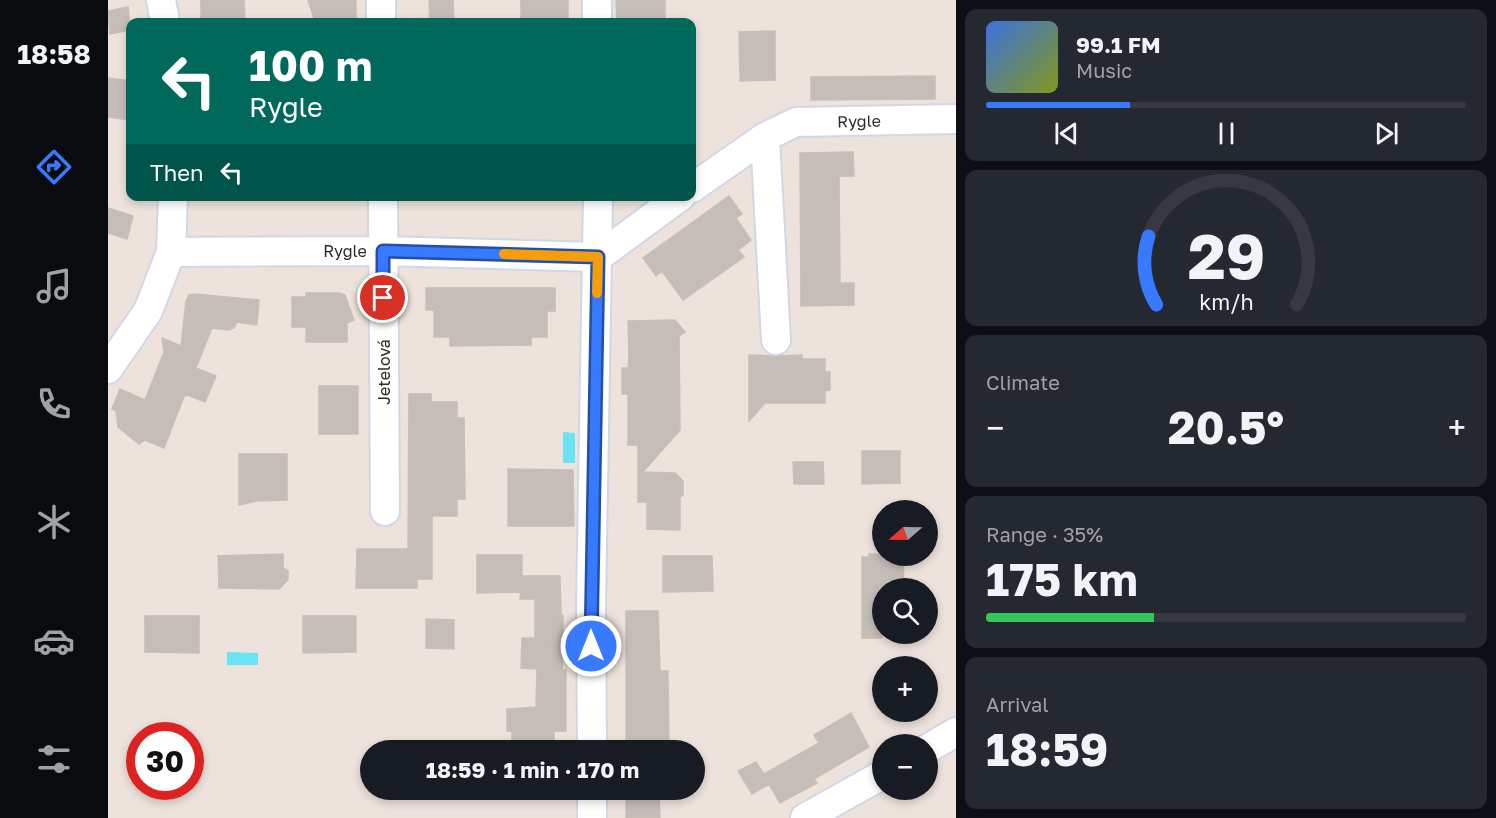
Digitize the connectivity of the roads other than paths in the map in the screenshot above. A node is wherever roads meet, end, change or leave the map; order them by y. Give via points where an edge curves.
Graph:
1 (161, 0) edge
2 (381, 0) edge
3 (597, 0) edge
4 (164, 18) edge
5 (381, 18) edge
6 (597, 18) edge
7 (956, 119) edge
8 (765, 137) junction
9 (696, 186) edge
10 (173, 201) edge
11 (382, 201) edge
12 (598, 201) edge
13 (674, 201) edge
14 (383, 251) junction
15 (171, 252) junction
16 (598, 257) junction
17 (776, 340) dead end
18 (108, 369) edge
19 (385, 511) dead end
20 (956, 732) edge
21 (592, 740) edge
22 (938, 743) edge
23 (872, 781) edge
24 (592, 800) edge
25 (592, 818) edge
26 (805, 818) edge

1 - 4 street
2 - 5 street
3 - 6 street
7 - 8 street, Rygle via 796,122
8 - 9 street, Rygle
8 - 17 street
10 - 15 street
11 - 14 street, Jetelová
12 - 16 street
13 - 16 street
14 - 15 street, Rygle
14 - 16 street, Rygle
14 - 19 street, Jetelová
15 - 18 street via 148,311
16 - 21 street
20 - 22 street
23 - 26 street
24 - 25 street

